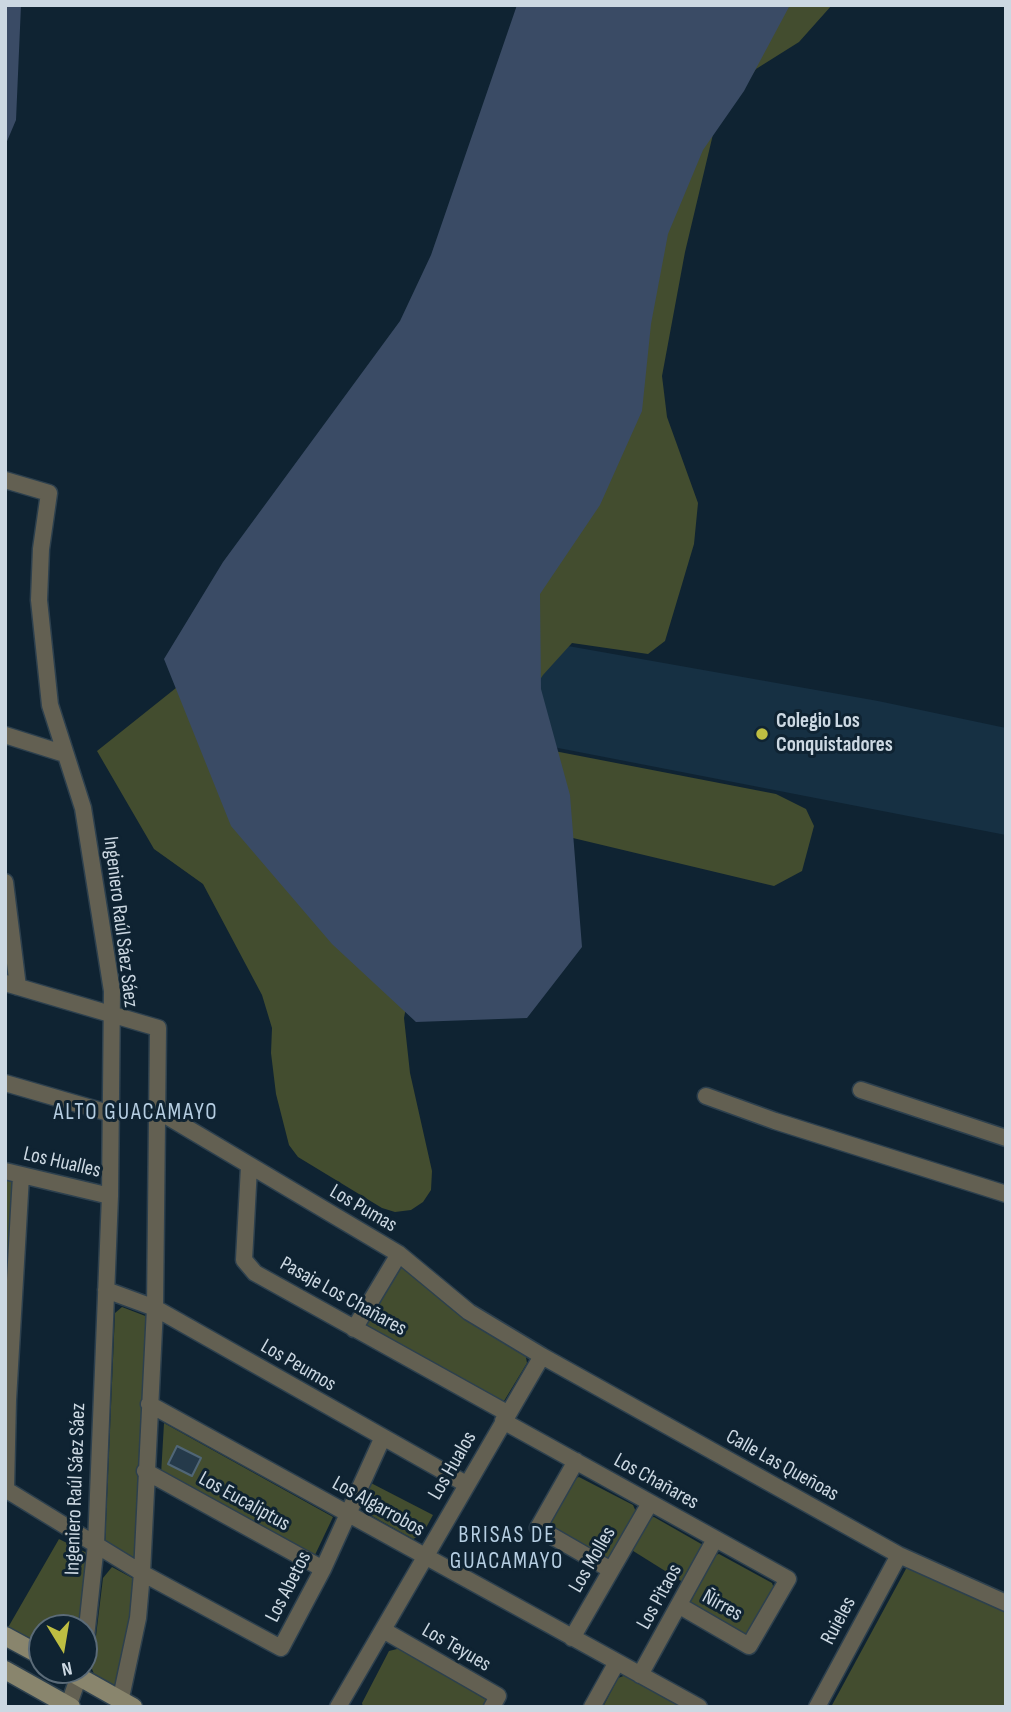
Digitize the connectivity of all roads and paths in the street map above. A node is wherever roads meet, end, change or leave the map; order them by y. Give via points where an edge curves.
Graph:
1 (5, 480) edge
2 (5, 735) edge
3 (65, 754) junction
4 (5, 882) edge
5 (12, 985) edge
6 (111, 1014) junction
7 (5, 1083) edge
8 (862, 1090) dead end
9 (706, 1096) dead end
10 (155, 1109) junction
11 (112, 1114) junction
12 (1006, 1138) edge
13 (248, 1167) junction
14 (5, 1171) edge
15 (22, 1176) junction
16 (1006, 1194) edge
17 (110, 1196) junction
18 (399, 1254) junction
19 (106, 1290) junction
20 (155, 1308) junction
21 (354, 1329) junction
22 (542, 1356) junction
23 (6, 1400) edge
24 (149, 1404) junction
25 (505, 1417) junction
26 (382, 1439) junction
27 (576, 1461) junction
28 (145, 1471) junction
29 (466, 1484) junction
30 (6, 1489) edge
31 (650, 1503) junction
32 (348, 1514) junction
33 (715, 1539) junction
34 (96, 1544) junction
35 (899, 1555) junction
36 (425, 1556) junction
37 (323, 1569) junction
38 (611, 1570) junction
39 (142, 1573) junction
40 (788, 1579) joint
41 (1006, 1603) edge
42 (680, 1606) junction
43 (88, 1614) edge
44 (383, 1630) junction
45 (5, 1636) edge
46 (572, 1638) junction
47 (28, 1648) edge
48 (617, 1662) junction
49 (5, 1670) edge
50 (640, 1675) junction
51 (74, 1684) edge
52 (93, 1684) edge
53 (124, 1705) edge
54 (69, 1706) edge
55 (338, 1707) edge
56 (492, 1707) edge
57 (592, 1707) edge
58 (699, 1707) edge
59 (817, 1707) edge

1 - 3 street, Ingeniero Raúl Sáez Sáez via 49,493 38,600 50,705
2 - 3 street
3 - 6 street, Ingeniero Raúl Sáez Sáez via 83,808 98,888
4 - 5 street
5 - 6 street
6 - 10 street, Ingeniero Raúl Sáez Sáez via 158,1028
6 - 11 street, Ingeniero Raúl Sáez Sáez
7 - 11 street
8 - 12 street
9 - 16 street
10 - 13 street, Los Pumas
10 - 20 street, Ingeniero Raúl Sáez Sáez
11 - 17 street, Ingeniero Raúl Sáez Sáez
13 - 18 street, Los Pumas
13 - 21 street, Pasaje Los Chañares via 244,1260 255,1273
14 - 15 street, Los Hualles
15 - 17 street, Los Hualles
15 - 23 street
17 - 19 street, Ingeniero Raúl Sáez Sáez
18 - 21 street
18 - 22 street, Los Pumas via 469,1312
19 - 20 street, Los Peumos
19 - 34 street, Ingeniero Raúl Sáez Sáez
20 - 24 street, Ingeniero Raúl Sáez Sáez
20 - 26 street, Los Peumos
21 - 25 street, Pasaje Los Chañares
22 - 25 street, Los Hualos
22 - 35 street, Calle Las Queñoas
23 - 30 street
24 - 28 street, Ingeniero Raúl Sáez Sáez
24 - 32 street, Los Algarrobos
25 - 27 street, Los Chañares
25 - 29 street, Los Hualos
26 - 29 street, Los Peumos
26 - 32 street, Los Abetos
27 - 31 street, Los Chañares
27 - 38 street via 538,1528
28 - 37 street, Los Eucaliptus
28 - 39 street, Ingeniero Raúl Sáez Sáez
29 - 36 street, Los Hualos
30 - 34 street
31 - 33 street, Los Chañares
31 - 38 street, Los Molles
32 - 36 street, Los Algarrobos
32 - 37 street, Los Abetos
33 - 40 street, Los Chañares
33 - 42 street, Los Pitaos
34 - 39 street
34 - 43 street, Ingeniero Raúl Sáez Sáez
35 - 41 street, Calle Las Queñoas
35 - 59 street, Ruieles
36 - 44 street, Los Hualos
36 - 46 street, Los Algarrobos
37 - 39 street, Los Abetos via 281,1648
38 - 46 street, Los Molles
39 - 53 street, Ingeniero Raúl Sáez Sáez
40 - 42 street, Ñirres via 749,1646
42 - 50 street, Los Pitaos
44 - 55 street, Los Hualos
44 - 56 street, Los Teyues via 498,1696
45 - 47 main road
46 - 48 street, Los Algarrobos
48 - 50 street, Los Algarrobos
48 - 57 street
49 - 54 main road
50 - 58 street, Los Algarrobos
51 - 54 street
52 - 53 main road

